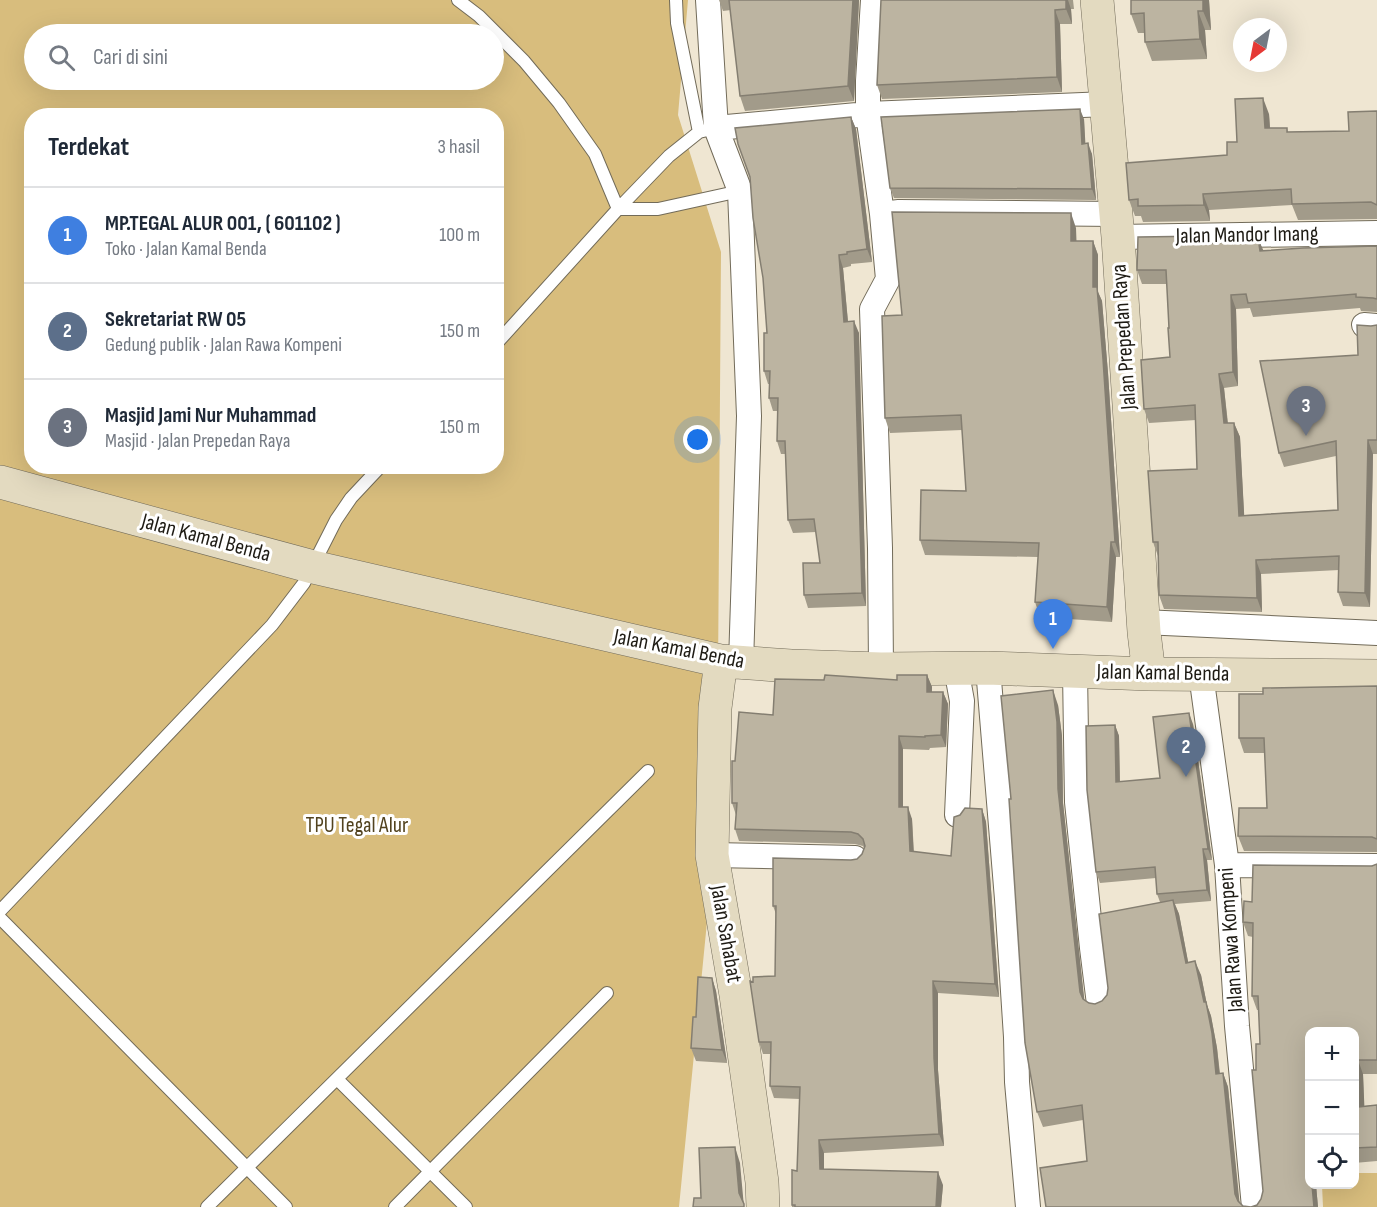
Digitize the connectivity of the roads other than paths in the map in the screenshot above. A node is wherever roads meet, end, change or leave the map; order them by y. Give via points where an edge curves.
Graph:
1 (458, 0) edge
2 (676, 0) edge
3 (708, 0) edge
4 (873, 0) edge
5 (1097, 0) edge
6 (487, 24) edge
7 (504, 41) edge
8 (1107, 104) junction
9 (868, 114) junction
10 (707, 130) junction
11 (738, 191) junction
12 (618, 209) junction
13 (882, 214) junction
14 (1117, 225) junction
15 (1377, 233) edge
16 (504, 335) edge
17 (374, 474) edge
18 (0, 482) edge
19 (318, 556) junction
20 (1377, 633) edge
21 (1146, 647) junction
22 (881, 651) junction
23 (734, 657) junction
24 (956, 668) junction
25 (988, 668) junction
26 (1075, 670) junction
27 (1202, 674) junction
28 (1377, 676) edge
29 (648, 771) dead end
30 (957, 816) edge
31 (712, 855) junction
32 (855, 858) edge
33 (1227, 865) junction
34 (1377, 866) edge
35 (0, 911) edge
36 (0, 918) edge
37 (607, 993) dead end
38 (1099, 1004) edge
39 (337, 1079) junction
40 (248, 1168) junction
41 (430, 1171) junction
42 (207, 1207) edge
43 (286, 1207) edge
44 (395, 1207) edge
45 (466, 1207) edge
46 (763, 1207) edge
47 (1028, 1207) edge
48 (1254, 1207) edge

1 - 6 lane
2 - 10 lane via 677,23
3 - 10 street
4 - 9 street
5 - 8 main road, Jalan Prepedan Raya
7 - 12 lane via 559,103 595,154
8 - 9 street
8 - 14 main road, Jalan Prepedan Raya
9 - 10 street
9 - 13 street
10 - 11 street
10 - 12 lane via 669,156
11 - 12 lane via 658,209
11 - 23 street via 749,416 742,619
12 - 16 lane
13 - 14 street, Jalan Mandor Imang
13 - 22 street via 888,279 872,309
14 - 15 street, Jalan Mandor Imang
14 - 21 main road, Jalan Prepedan Raya
17 - 19 lane via 336,520
18 - 19 main road, Jalan Kamal Benda
19 - 23 main road, Jalan Kamal Benda
19 - 35 lane via 304,583 272,625
20 - 21 street
21 - 26 main road, Jalan Kamal Benda
21 - 27 main road, Jalan Kamal Benda
22 - 23 main road, Jalan Kamal Benda
22 - 24 main road, Jalan Kamal Benda
23 - 31 main road, Jalan Sahabat via 715,708
24 - 25 main road, Jalan Kamal Benda
24 - 30 street via 962,701
25 - 26 main road, Jalan Kamal Benda
25 - 47 street
26 - 38 street via 1077,802
27 - 28 main road, Jalan Kamal Benda
27 - 33 street, Jalan Rawa Kompeni
29 - 39 lane
31 - 32 street
31 - 46 main road, Jalan Sahabat via 736,994
33 - 34 street
33 - 48 street, Jalan Rawa Kompeni
36 - 40 lane
37 - 41 lane
39 - 40 lane
39 - 41 lane
40 - 42 lane
40 - 43 lane
41 - 44 lane
41 - 45 lane

